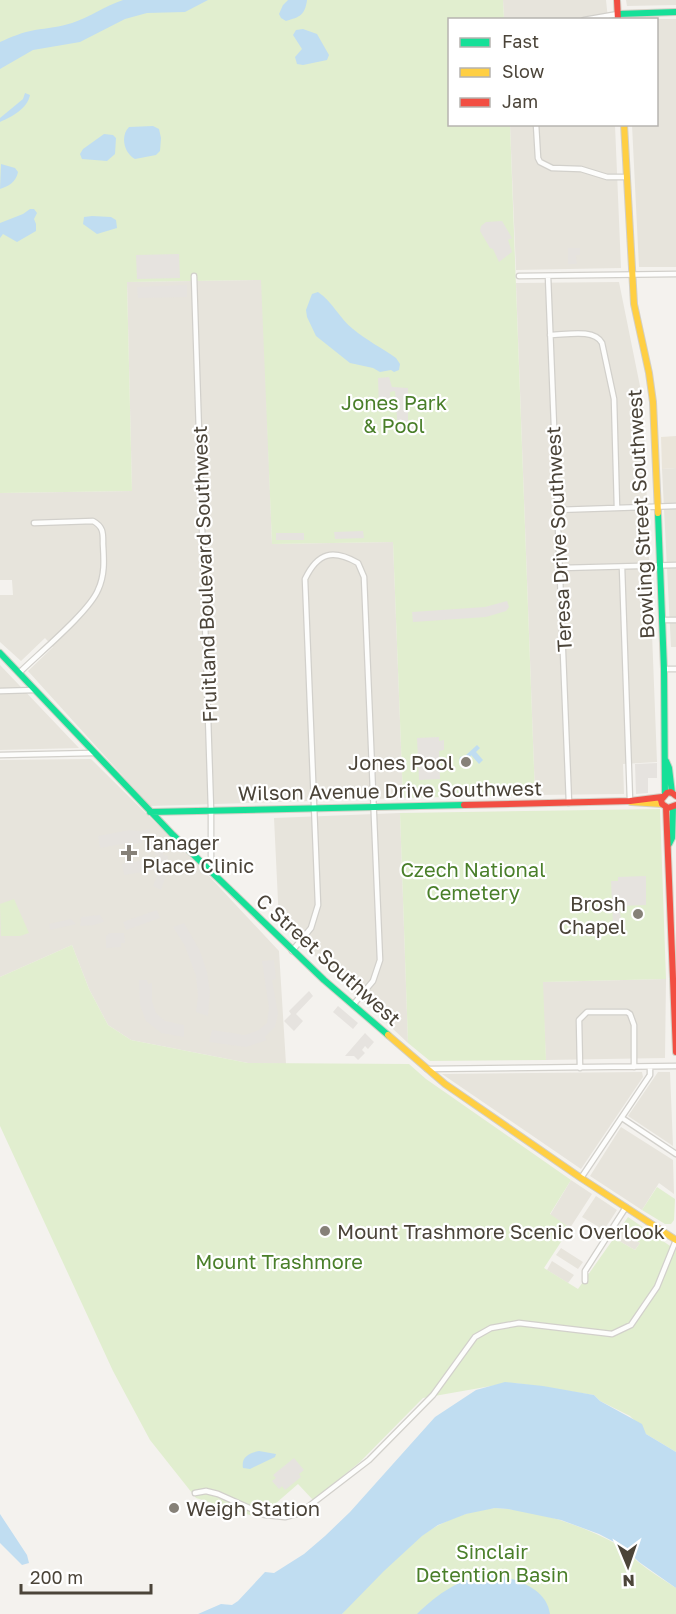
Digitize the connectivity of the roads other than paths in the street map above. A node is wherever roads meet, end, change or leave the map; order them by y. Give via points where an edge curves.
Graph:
1 (617, 0) edge
2 (676, 12) edge
3 (618, 17) edge
4 (536, 126) edge
5 (624, 126) edge
6 (627, 177) junction
7 (632, 274) junction
8 (676, 274) edge
9 (194, 276) dead end
10 (519, 276) dead end
11 (548, 276) junction
12 (550, 335) junction
13 (676, 506) edge
14 (657, 507) junction
15 (617, 508) junction
16 (556, 510) junction
17 (34, 523) dead end
18 (676, 565) edge
19 (659, 566) junction
20 (622, 567) junction
21 (561, 568) junction
22 (662, 620) junction
23 (676, 620) edge
24 (0, 653) edge
25 (664, 669) junction
26 (676, 669) edge
27 (19, 673) junction
28 (34, 690) junction
29 (0, 691) edge
30 (93, 753) junction
31 (0, 755) edge
32 (667, 799) edge
33 (630, 801) junction
34 (569, 803) junction
35 (675, 805) edge
36 (374, 807) junction
37 (314, 808) junction
38 (211, 810) junction
39 (150, 812) junction
40 (669, 844) junction
41 (212, 872) junction
42 (674, 934) edge
43 (292, 951) junction
44 (675, 996) edge
45 (353, 1005) junction
46 (676, 1052) edge
47 (676, 1066) edge
48 (634, 1067) junction
49 (650, 1067) junction
50 (580, 1068) junction
51 (427, 1069) junction
52 (622, 1118) junction
53 (676, 1154) edge
54 (580, 1178) junction
55 (626, 1207) junction
56 (676, 1240) edge
57 (585, 1281) dead end
58 (195, 1493) dead end

1 - 3 main road
2 - 3 main road
4 - 6 street via 538,158 545,166
5 - 6 main road, Bowling Street Southwest
6 - 7 main road, Bowling Street Southwest
7 - 8 street
7 - 11 street
7 - 14 main road, Bowling Street Southwest via 635,315 653,394
9 - 38 street, Fruitland Boulevard Southwest
10 - 11 street
11 - 12 street, Teresa Drive Southwest
12 - 15 street via 592,334 602,343 614,399
12 - 16 street, Teresa Drive Southwest
13 - 14 street
14 - 15 street
14 - 19 main road, Bowling Street Southwest
15 - 16 street
16 - 21 street, Teresa Drive Southwest
17 - 27 street via 100,524 104,567 92,602
18 - 19 street
19 - 20 street
19 - 22 main road, Bowling Street Southwest
20 - 21 street
20 - 33 street
21 - 34 street, Teresa Drive Southwest
22 - 23 street
22 - 25 main road, Bowling Street Southwest
24 - 27 main road, C Street Southwest
25 - 26 street
25 - 32 main road, Bowling Street Southwest
27 - 28 main road, C Street Southwest
28 - 29 street
28 - 30 main road, C Street Southwest
30 - 31 street
30 - 39 main road, C Street Southwest
32 - 33 main road, Wilson Avenue Drive Southwest
32 - 35 main road, Wilson Avenue Drive Southwest
32 - 40 main road, Bowling Street Southwest
33 - 34 main road, Wilson Avenue Drive Southwest
34 - 36 main road, Wilson Avenue Drive Southwest
35 - 40 main road, Bowling Street Southwest
36 - 37 main road, Wilson Avenue Drive Southwest
36 - 37 street via 364,577 358,563 333,555 319,559 305,579
36 - 45 street via 380,960 373,981
37 - 38 main road, Wilson Avenue Drive Southwest
37 - 43 street via 317,911 308,934
38 - 39 main road, Wilson Avenue Drive Southwest
38 - 41 street, Fruitland Boulevard Southwest
39 - 41 main road, C Street Southwest
40 - 42 main road, Bowling Street Southwest
41 - 43 main road, C Street Southwest
42 - 44 main road, Bowling Street Southwest
43 - 45 main road, C Street Southwest
44 - 46 main road, Bowling Street Southwest
45 - 51 main road, C Street Southwest
47 - 49 street
48 - 49 street
48 - 50 street
48 - 50 street via 634,1025 630,1014 586,1012 579,1020
49 - 52 street via 650,1075
50 - 51 street
51 - 54 main road, C Street Southwest
52 - 53 street
52 - 54 street
54 - 55 main road, C Street Southwest
55 - 56 main road, C Street Southwest
55 - 57 street via 585,1271
56 - 58 street via 657,1287 631,1325 612,1334 519,1323 483,1332 475,1337 419,1410 369,1460 300,1513 285,1517 265,1515 213,1492

